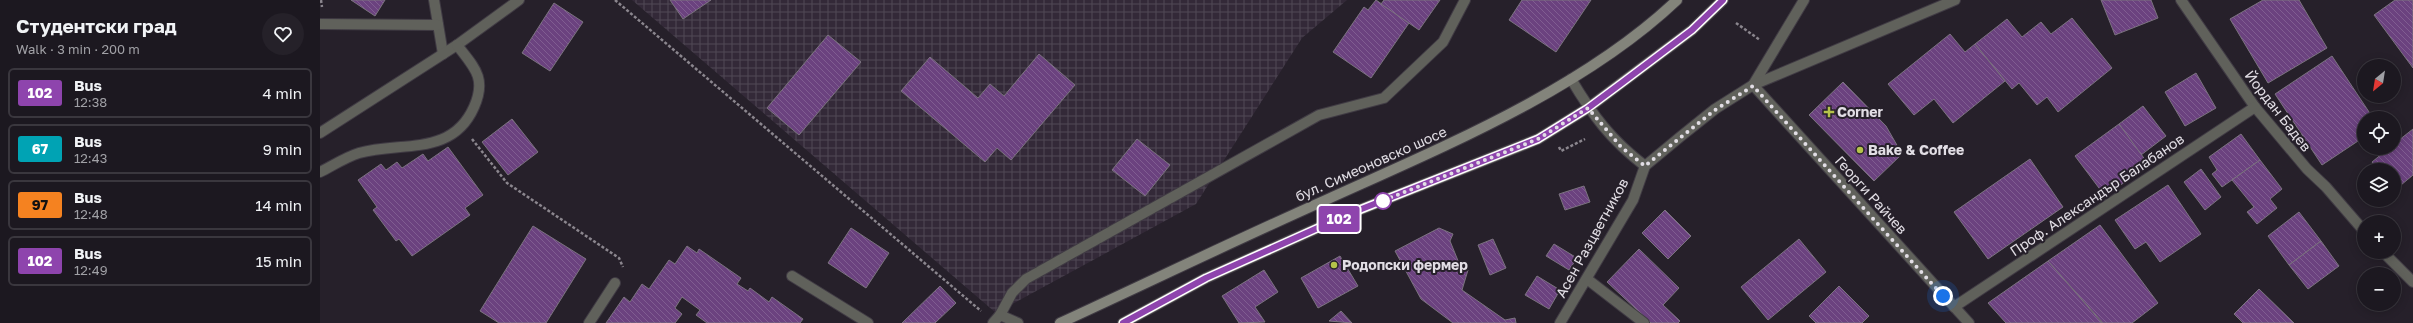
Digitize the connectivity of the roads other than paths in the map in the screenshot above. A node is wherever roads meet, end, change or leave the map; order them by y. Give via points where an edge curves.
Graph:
1 (434, 0) edge
2 (519, 0) edge
3 (1466, 0) edge
4 (1677, 0) edge
5 (1723, 0) edge
6 (1804, 0) edge
7 (1955, 0) edge
8 (2181, 0) edge
9 (320, 24) edge
10 (438, 25) junction
11 (457, 45) junction
12 (443, 54) junction
13 (1571, 79) junction
14 (1753, 86) junction
15 (2255, 107) junction
16 (1588, 108) junction
17 (320, 133) edge
18 (1645, 166) junction
19 (320, 172) edge
20 (2357, 223) edge
21 (2390, 259) edge
22 (792, 276) dead end
23 (1587, 279) junction
24 (2413, 282) edge
25 (615, 283) road end
26 (1954, 307) junction
27 (995, 320) edge
28 (588, 323) edge
29 (868, 323) edge
30 (1018, 323) edge
31 (1060, 323) edge
32 (1123, 323) edge
33 (1560, 323) edge
34 (1644, 323) edge
35 (1969, 323) edge

1 - 10 street
2 - 11 street
3 - 27 street via 1443,42 1384,98 1319,115 1026,279 1012,293
4 - 13 main road, бул. Симеоновско шосе via 1610,54
5 - 16 main road via 1692,30
6 - 14 street
7 - 14 street
8 - 15 street, Йордан Бадев
9 - 10 street
10 - 12 street
11 - 12 street
11 - 19 street via 478,72 478,98 468,121 450,137 431,144 358,154
12 - 17 street
13 - 16 street
13 - 31 main road, бул. Симеоновско шосе via 1482,128
14 - 18 street via 1715,110
14 - 26 street, Георги Райчев
15 - 20 street, Йордан Бадев
15 - 26 street, Проф. Александър Балабанов
16 - 18 street via 1621,147
16 - 32 main road via 1538,139 1349,214 1206,278
18 - 23 street, Асен Разцветников via 1632,200
21 - 24 street
22 - 29 street
23 - 33 street, Асен Разцветников
23 - 34 street
25 - 28 street
26 - 35 street, Георги Райчев
27 - 30 street via 1011,318

